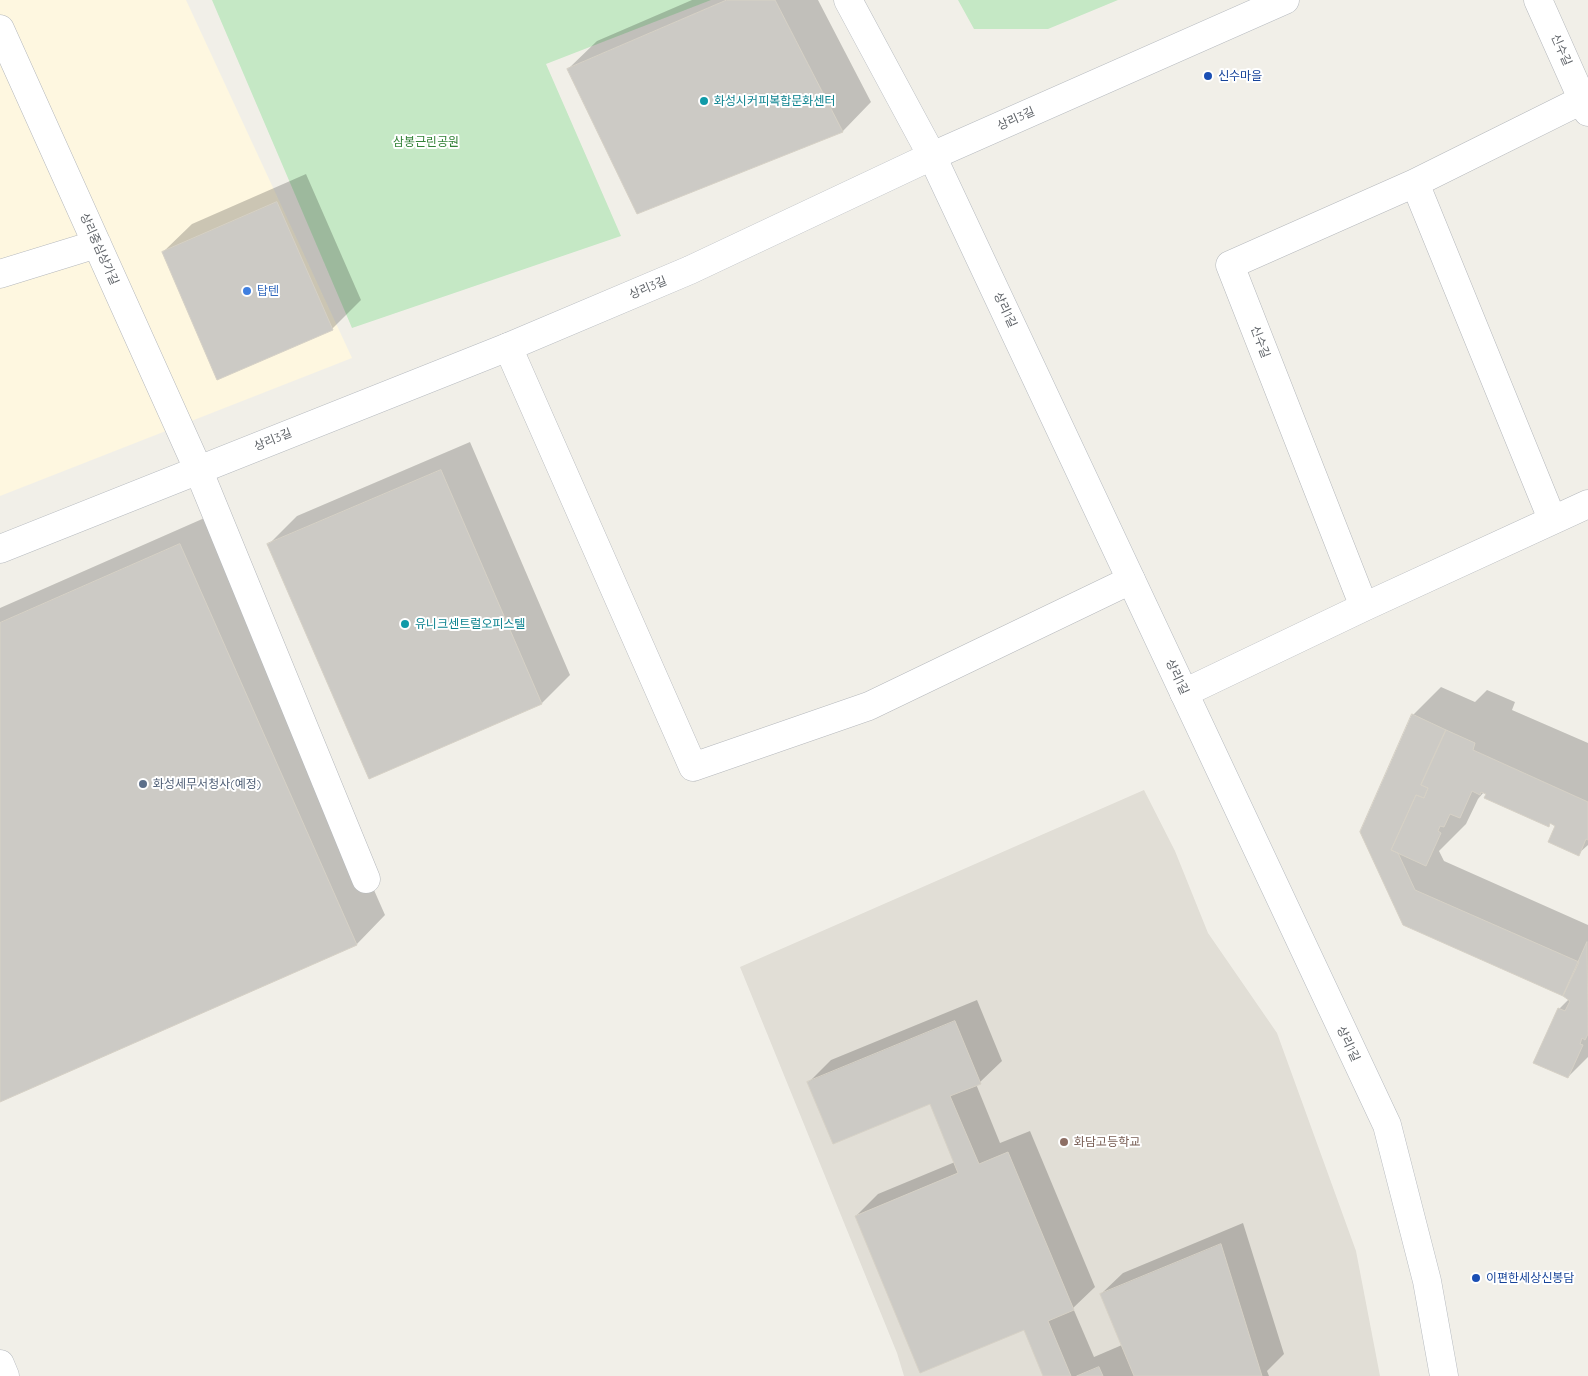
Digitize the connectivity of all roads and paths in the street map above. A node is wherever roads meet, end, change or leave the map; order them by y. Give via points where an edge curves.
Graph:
1 (848, 0) edge
2 (1285, 0) edge
3 (1538, 0) edge
4 (0, 29) edge
5 (1586, 103) edge
6 (932, 156) junction
7 (1414, 183) junction
8 (97, 244) junction
9 (0, 274) edge
10 (508, 347) junction
11 (198, 469) junction
12 (1588, 504) edge
13 (1552, 519) junction
14 (0, 549) edge
15 (1131, 580) junction
16 (1364, 607) junction
17 (1184, 693) junction
18 (366, 879) dead end
19 (0, 1364) edge
20 (5, 1376) edge
21 (1444, 1376) edge

1 - 6 street, 상리1길
2 - 6 street, 상리3길
3 - 5 street, 신수길
4 - 8 street, 상리중심상가길
5 - 7 street, 신수길
6 - 10 street, 상리3길 via 690,270
6 - 15 street, 상리1길
7 - 13 street
7 - 16 street, 신수길 via 1230,265
8 - 9 street
8 - 11 street, 상리중심상가길
10 - 11 street, 상리3길
10 - 15 street via 693,768 869,706
11 - 14 street, 상리3길
11 - 18 street, 상리중심상가길
12 - 13 street
13 - 16 street
15 - 17 street, 상리1길
16 - 17 street
17 - 21 street, 상리1길 via 1386,1125 1427,1281
19 - 20 street

